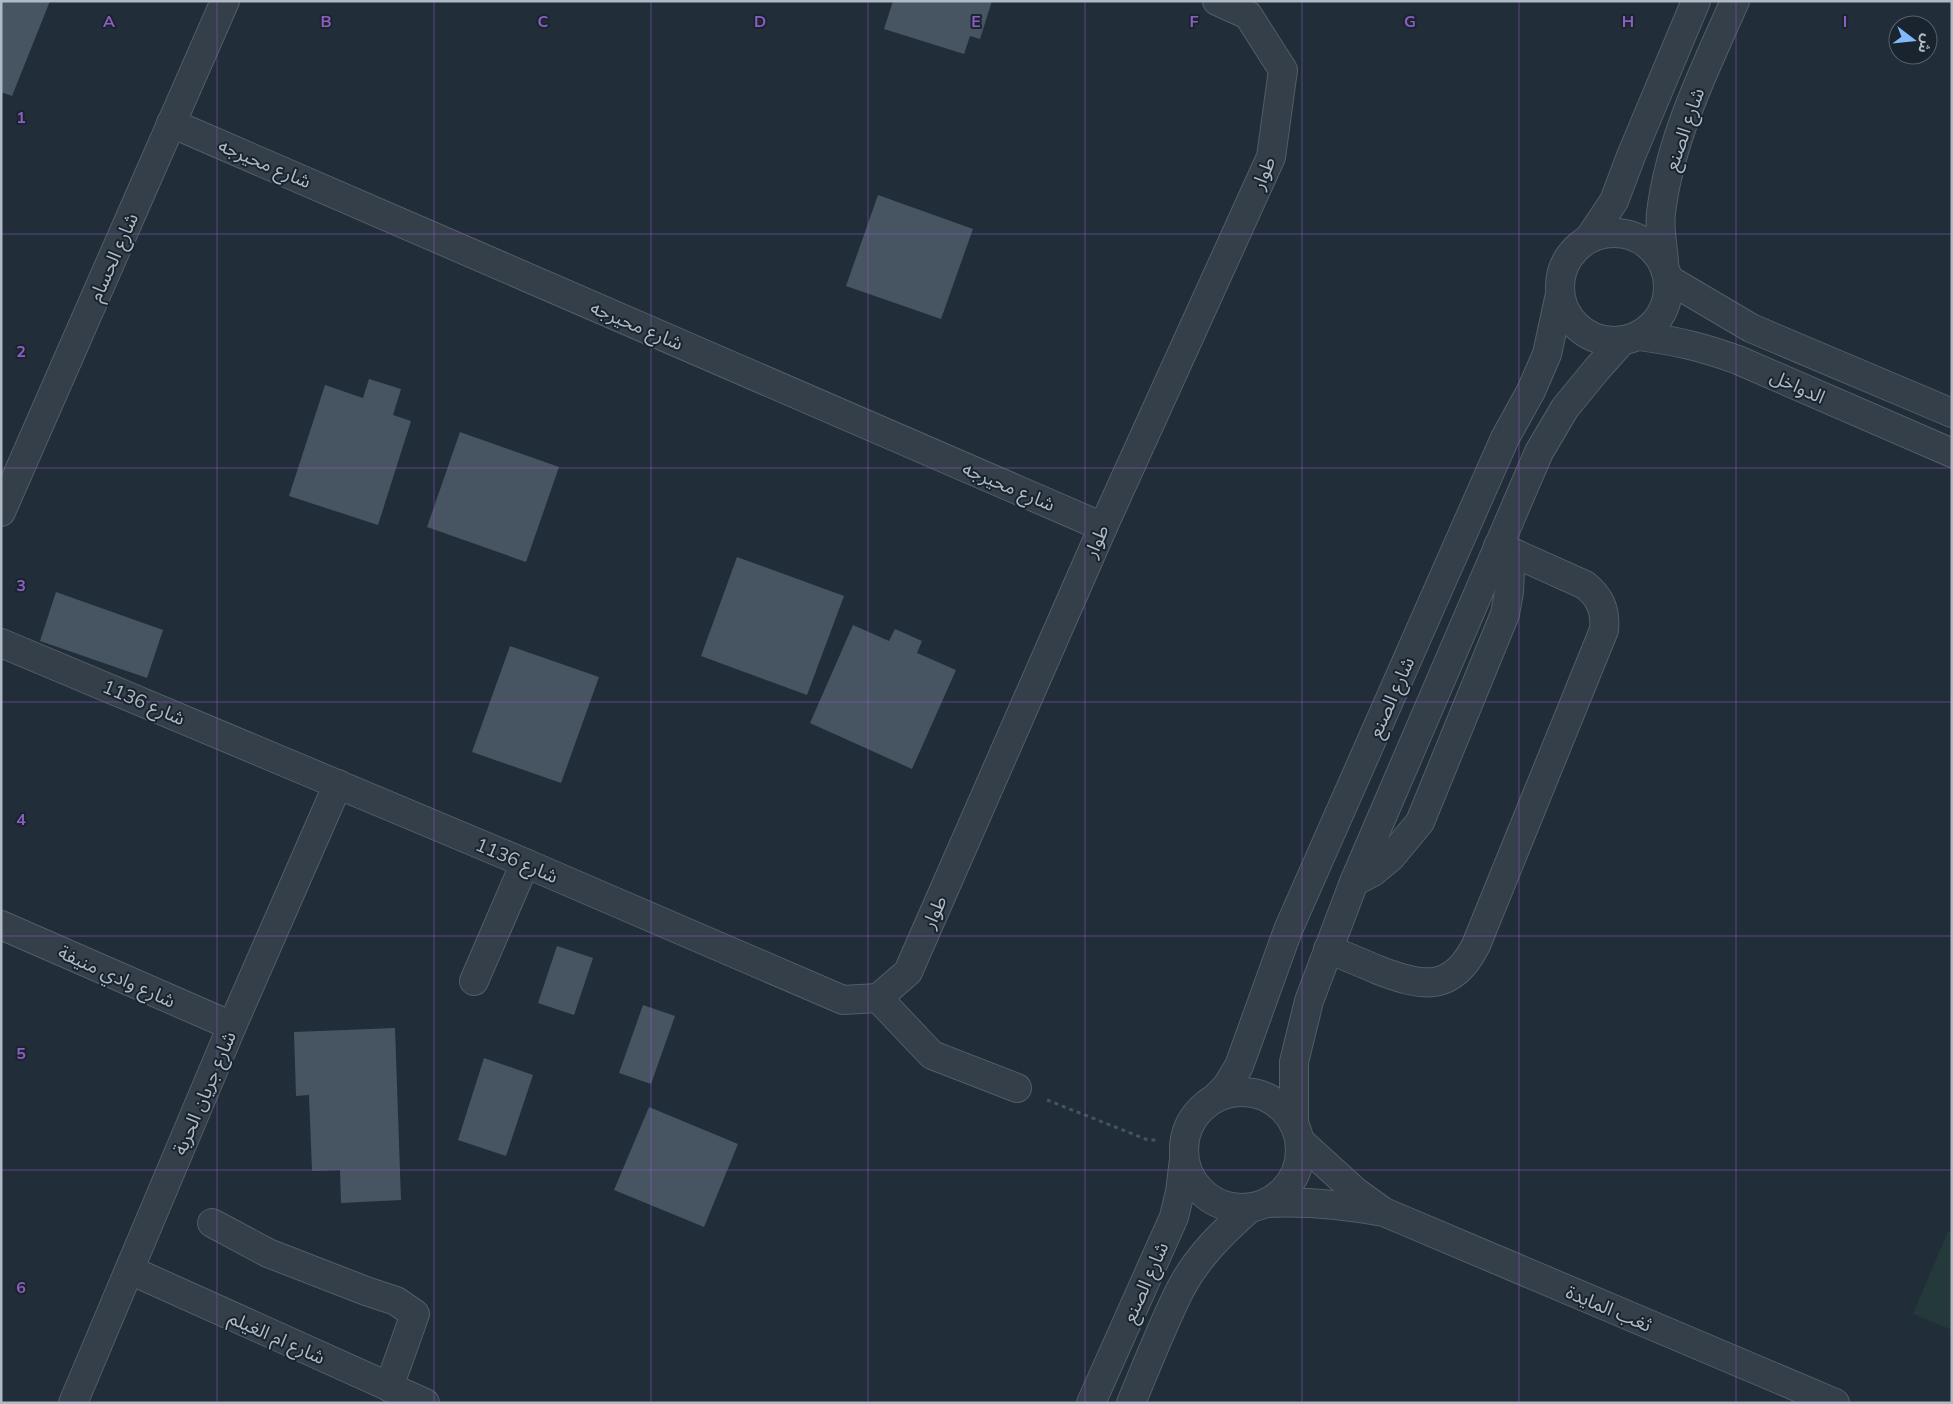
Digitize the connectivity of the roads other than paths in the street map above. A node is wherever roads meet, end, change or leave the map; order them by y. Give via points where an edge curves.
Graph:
1 (225, 1) edge
2 (1217, 1) edge
3 (1696, 1) edge
4 (1735, 1) edge
5 (172, 123) junction
6 (1590, 237) junction
7 (1666, 271) junction
8 (1560, 294) junction
9 (1630, 339) junction
10 (1952, 413) edge
11 (1952, 453) edge
12 (1, 512) edge
13 (1102, 527) junction
14 (1505, 549) junction
15 (1, 643) edge
16 (338, 784) junction
17 (525, 863) junction
18 (1354, 882) junction
19 (1, 926) edge
20 (1328, 950) junction
21 (474, 981) dead end
22 (878, 998) junction
23 (232, 1026) junction
24 (1017, 1088) road end
25 (1216, 1097) junction
26 (1297, 1133) junction
27 (1184, 1149) junction
28 (1259, 1206) junction
29 (1384, 1212) junction
30 (212, 1223) dead end
31 (130, 1270) junction
32 (389, 1387) junction
33 (73, 1403) edge
34 (425, 1403) edge
35 (1091, 1403) edge
36 (1131, 1403) edge
37 (1835, 1403) edge

1 - 5 street, شارع الحسام
2 - 13 street, طوار via 1248,15 1283,70 1271,157
3 - 6 street, شارع الصنع via 1614,201
4 - 7 street, شارع الصنع via 1685,115 1666,180 1660,215
5 - 12 street, شارع الحسام
5 - 13 street, شارع محيرجه
6 - 7 street via 1624,232 1640,238 1654,248
6 - 8 street via 1576,247 1566,261 1560,277
7 - 9 street via 1668,296 1663,312 1652,326
7 - 10 street, الدواخل via 1751,328
8 - 9 street via 1565,311 1575,325 1589,335 1604,341
8 - 25 street, شارع الصنع via 1548,354 1505,438 1288,930 1239,1066
9 - 11 street, الدواخل via 1678,341 1705,348
9 - 14 street, شارع الصنع via 1596,368 1565,408 1539,452
13 - 22 street, طوار via 908,972
14 - 18 street, شارع الصنع
14 - 18 street via 1509,592 1505,614 1420,822 1392,858
14 - 20 street via 1585,585 1595,593 1605,616 1604,630 1476,945 1461,968 1450,976 1423,983 1396,977
15 - 16 street, شارع 1136
16 - 17 street, شارع 1136
16 - 23 street, شارع جريان الحربة
17 - 21 street
17 - 22 street, شارع 1136 via 843,1000
18 - 20 street, شارع الصنع
19 - 23 street, شارع وادي منيفة
20 - 26 street, شارع الصنع via 1309,1001 1294,1062
22 - 24 street via 932,1055
23 - 31 street, شارع جريان الحربة
25 - 26 street via 1252,1092 1270,1098 1284,1109
25 - 27 street via 1190,1122
26 - 28 street via 1300,1160 1293,1178 1283,1192
26 - 29 street, ثغب المايدة via 1356,1192
27 - 28 street via 1189,1176 1214,1202 1231,1208
27 - 35 street, شارع الصنع via 1174,1217
28 - 29 street, ثغب المايدة via 1299,1201
28 - 36 street, شارع الصنع via 1220,1234 1180,1289
29 - 37 street, ثغب المايدة
30 - 32 street via 268,1253 396,1301 415,1314
31 - 32 street, شارع ام الغيلم
31 - 33 street, شارع جريان الحربة
32 - 34 street, شارع ام الغيلم

